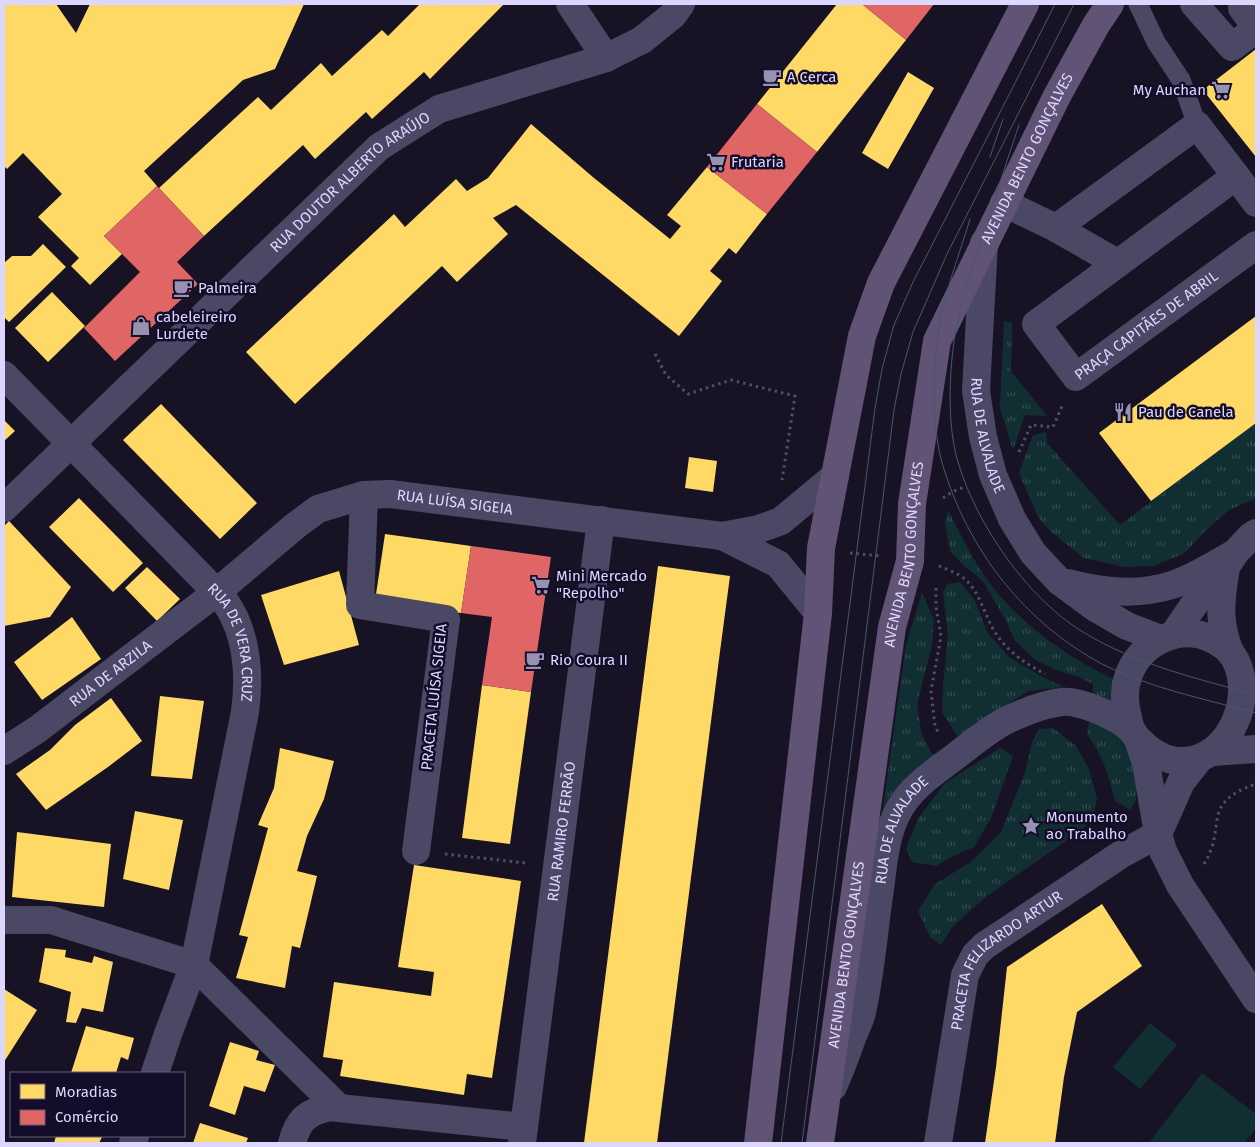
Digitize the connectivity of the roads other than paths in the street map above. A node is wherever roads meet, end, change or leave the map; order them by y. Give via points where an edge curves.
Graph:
1 (570, 4) edge
2 (681, 4) edge
3 (1025, 4) edge
4 (1110, 4) edge
5 (1138, 4) edge
6 (1194, 4) edge
7 (1247, 4) edge
8 (1256, 28) edge
9 (606, 58) junction
10 (1197, 125) junction
11 (1236, 176) junction
12 (1255, 200) edge
13 (1004, 203) junction
14 (1056, 228) junction
15 (984, 244) junction
16 (1256, 245) edge
17 (1117, 263) junction
18 (4, 375) edge
19 (71, 443) junction
20 (835, 476) junction
21 (364, 495) junction
22 (4, 508) edge
23 (601, 520) junction
24 (1256, 533) edge
25 (722, 536) junction
26 (1230, 560) junction
27 (1059, 581) junction
28 (217, 592) junction
29 (818, 613) junction
30 (1167, 636) junction
31 (1230, 652) junction
32 (1134, 734) junction
33 (1256, 749) edge
34 (4, 750) edge
35 (1206, 756) junction
36 (1158, 834) junction
37 (416, 851) road end
38 (4, 920) edge
39 (194, 965) junction
40 (1256, 1000) edge
41 (155, 1072) edge
42 (338, 1107) junction
43 (825, 1110) junction
44 (523, 1135) edge
45 (292, 1143) edge
46 (758, 1143) edge
47 (820, 1143) edge
48 (938, 1143) edge

1 - 9 street
2 - 9 street, RUA DOUTOR ALBERTO ARAÚJO via 673,15 642,40
3 - 20 main road via 881,283 862,336
4 - 13 main road, AVENIDA BENTO GONÇALVES via 1066,79
5 - 10 lane via 1156,42 1181,80
6 - 8 street via 1232,47
7 - 8 street via 1242,8
9 - 19 street, RUA DOUTOR ALBERTO ARAÚJO via 439,109 379,147
10 - 11 street
10 - 14 street
11 - 12 street
11 - 17 street, PRAÇA CAPITÃES DE ABRIL
13 - 14 street
13 - 15 main road, AVENIDA BENTO GONÇALVES
14 - 17 street
15 - 27 street, RUA DE ALVALADE via 976,391 983,437 992,475 1012,519 1033,553
15 - 43 main road, AVENIDA BENTO GONÇALVES via 937,341 912,504 910,561 892,627
16 - 17 street, PRAÇA CAPITÃES DE ABRIL via 1076,376 1036,324
18 - 19 street, RUA DE VERA CRUZ
19 - 22 street, RUA DOUTOR ALBERTO ARAÚJO
19 - 28 street, RUA DE VERA CRUZ
20 - 25 street, RUA LUÍSA SIGEIA via 781,521
20 - 29 main road via 821,548
21 - 23 street, RUA LUÍSA SIGEIA via 390,494
21 - 28 street, RUA LUÍSA SIGEIA via 318,509
21 - 37 street, PRACETA LUÍSA SIGEIA via 360,605 446,619
23 - 25 street, RUA LUÍSA SIGEIA
23 - 44 street, RUA RAMIRO FERRÃO
24 - 26 street
25 - 29 street, RUA LUÍSA SIGEIA via 778,564
26 - 27 street via 1173,584 1142,591 1096,590
26 - 30 street
26 - 31 street via 1221,619
27 - 30 street, RUA DE ALVALADE via 1127,626
28 - 34 street, RUA DE ARZILA via 38,729
28 - 39 street, RUA DE VERA CRUZ via 231,609 240,632 247,696
29 - 46 main road
30 - 31 street via 1192,632 1202,634
30 - 32 street via 1148,647 1128,675 1125,711
31 - 35 street via 1240,677 1240,708 1228,736
32 - 35 street via 1153,752 1167,759 1181,761
32 - 36 street via 1146,764
32 - 43 street, RUA DE ALVALADE via 1107,714 1080,704 1062,702 1029,711 1005,721 952,759 920,782 905,800 887,837 862,1013
33 - 35 street
35 - 36 street via 1181,782
36 - 40 street via 1180,885
36 - 48 street, PRACETA FELIZARDO ARTUR via 1112,861 975,955 965,976
38 - 39 street via 51,920
39 - 41 street, RUA DE VERA CRUZ
39 - 42 street
42 - 44 street
42 - 45 street via 311,1112 304,1117
43 - 47 main road, AVENIDA BENTO GONÇALVES

